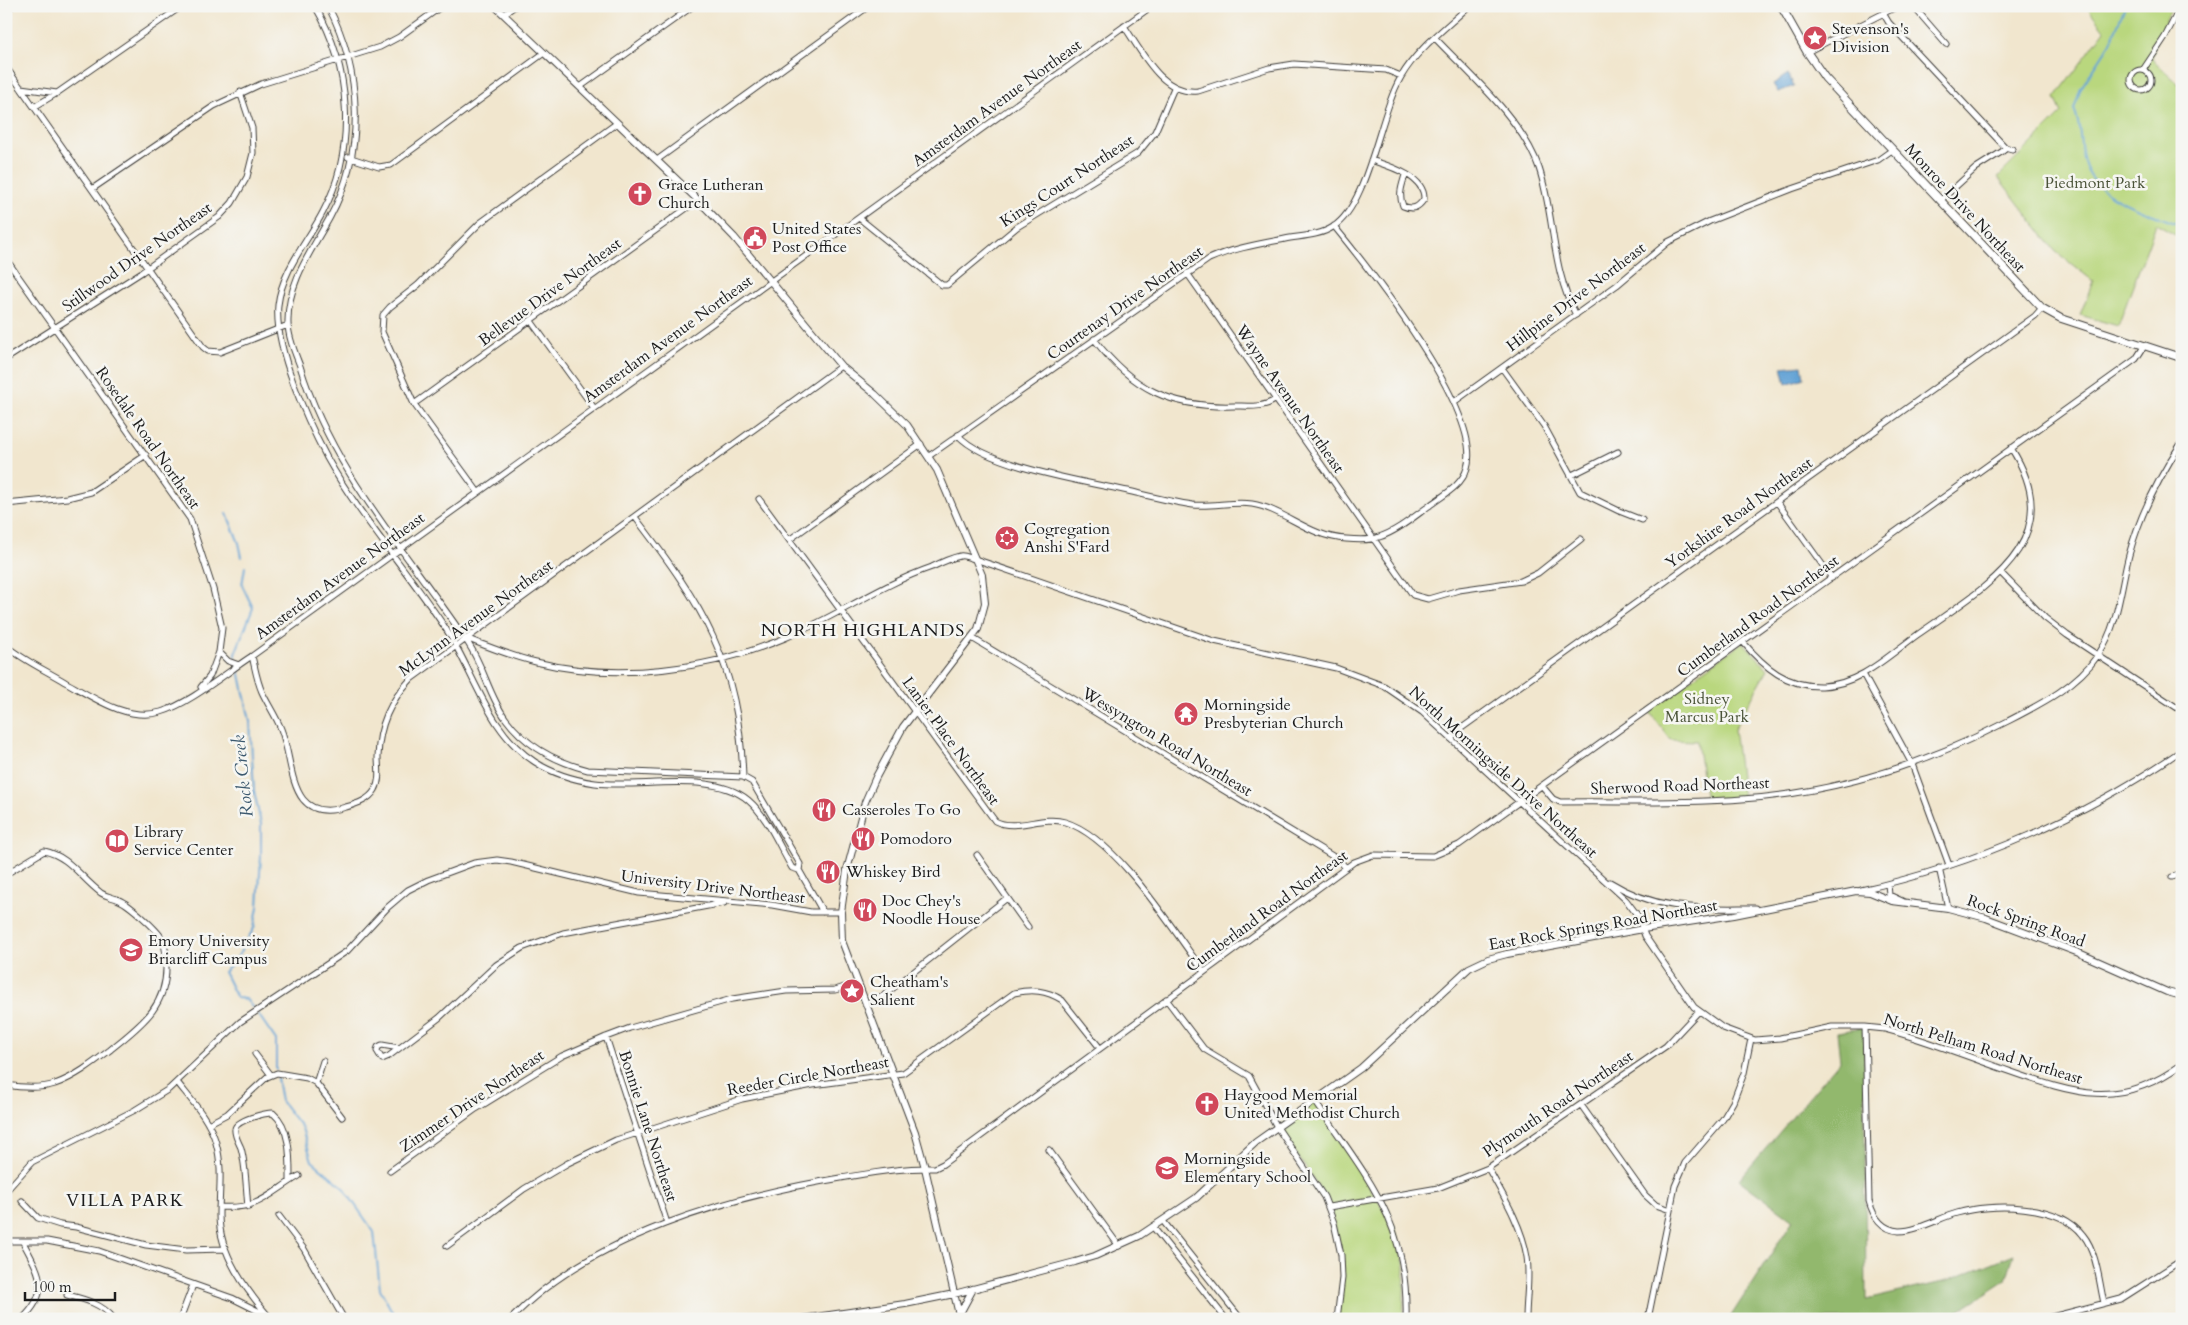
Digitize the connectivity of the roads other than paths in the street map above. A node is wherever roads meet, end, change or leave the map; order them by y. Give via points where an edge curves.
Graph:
1 (12, 6) edge
2 (182, 6) edge
3 (315, 6) edge
4 (328, 6) edge
5 (442, 6) edge
6 (495, 6) edge
7 (515, 6) edge
8 (693, 6) edge
9 (869, 6) edge
10 (1152, 6) edge
11 (1469, 6) edge
12 (1781, 6) edge
13 (1898, 6) edge
14 (1913, 6) edge
15 (2182, 6) edge
16 (6, 10) edge
17 (1883, 13) junction
18 (504, 14) junction
19 (1124, 26) junction
20 (1435, 38) junction
21 (1946, 44) dead end
22 (1807, 52) junction
23 (544, 53) junction
24 (349, 58) junction
25 (338, 61) junction
26 (6, 68) edge
27 (2143, 70) junction
28 (1401, 76) junction
29 (580, 87) junction
30 (20, 88) junction
31 (1174, 88) junction
32 (240, 92) junction
33 (57, 93) junction
34 (34, 107) junction
35 (617, 122) junction
36 (2005, 147) junction
37 (2012, 149) dead end
38 (1892, 150) junction
39 (342, 156) junction
40 (351, 157) junction
41 (657, 160) junction
42 (1371, 160) junction
43 (1405, 175) junction
44 (92, 189) junction
45 (698, 200) junction
46 (1940, 201) junction
47 (859, 218) junction
48 (1334, 226) junction
49 (6, 259) edge
50 (148, 268) junction
51 (1187, 273) junction
52 (770, 281) junction
53 (2042, 308) junction
54 (1576, 315) junction
55 (531, 321) junction
56 (288, 325) junction
57 (56, 328) junction
58 (278, 328) junction
59 (1094, 339) junction
60 (2145, 346) junction
61 (2182, 358) edge
62 (6, 359) edge
63 (842, 366) junction
64 (1502, 368) junction
65 (1275, 400) junction
66 (1454, 402) junction
67 (414, 404) junction
68 (594, 408) junction
69 (320, 422) junction
70 (311, 426) junction
71 (958, 435) junction
72 (2182, 442) edge
73 (921, 444) junction
74 (2012, 448) junction
75 (1618, 452) dead end
76 (146, 455) junction
77 (929, 456) junction
78 (1572, 475) junction
79 (478, 492) junction
80 (759, 499) dead end
81 (1777, 502) junction
82 (6, 504) edge
83 (635, 517) junction
84 (1642, 520) dead end
85 (1372, 539) junction
86 (1581, 539) dead end
87 (789, 540) junction
88 (400, 548) junction
89 (392, 554) junction
90 (975, 559) junction
91 (2001, 573) junction
92 (1832, 578) junction
93 (840, 611) junction
94 (972, 638) junction
95 (467, 640) junction
96 (1743, 642) junction
97 (6, 646) edge
98 (458, 647) junction
99 (219, 652) junction
100 (2098, 655) junction
101 (252, 656) junction
102 (723, 658) junction
103 (239, 664) junction
104 (480, 666) junction
105 (470, 669) junction
106 (1863, 674) junction
107 (198, 692) junction
108 (2182, 711) edge
109 (915, 712) junction
110 (1451, 739) junction
111 (532, 744) junction
112 (2182, 750) edge
113 (525, 754) junction
114 (1912, 764) junction
115 (604, 772) junction
116 (720, 775) junction
117 (743, 777) junction
118 (604, 783) junction
119 (720, 786) junction
120 (1542, 786) junction
121 (763, 800) junction
122 (1520, 802) junction
123 (754, 807) junction
124 (976, 854) dead end
125 (1950, 865) junction
126 (1346, 868) junction
127 (1939, 868) junction
128 (799, 870) junction
129 (6, 874) edge
130 (2182, 874) edge
131 (1599, 875) junction
132 (2172, 877) dead end
133 (1888, 884) junction
134 (1856, 891) junction
135 (1007, 898) junction
136 (1902, 901) junction
137 (742, 902) junction
138 (1764, 908) junction
139 (1948, 908) junction
140 (823, 912) junction
141 (841, 912) junction
142 (1028, 926) dead end
143 (1644, 929) junction
144 (1204, 972) junction
145 (858, 983) junction
146 (2182, 996) edge
147 (1166, 999) junction
148 (866, 1004) junction
149 (1698, 1012) junction
150 (1865, 1026) junction
151 (606, 1038) junction
152 (1751, 1039) junction
153 (399, 1048) dead end
154 (1100, 1048) junction
155 (255, 1054) dead end
156 (323, 1061) dead end
157 (2182, 1064) edge
158 (892, 1073) junction
159 (271, 1075) junction
160 (177, 1082) junction
161 (316, 1083) junction
162 (6, 1085) edge
163 (1315, 1101) junction
164 (1581, 1105) junction
165 (342, 1117) dead end
166 (208, 1124) junction
167 (1277, 1127) junction
168 (637, 1132) junction
169 (1049, 1150) dead end
170 (925, 1168) junction
171 (1488, 1168) junction
172 (390, 1171) dead end
173 (299, 1176) dead end
174 (290, 1181) junction
175 (6, 1191) edge
176 (1380, 1198) junction
177 (22, 1202) dead end
178 (219, 1207) junction
179 (248, 1207) junction
180 (1329, 1207) junction
181 (1670, 1210) junction
182 (279, 1216) dead end
183 (1163, 1221) junction
184 (667, 1223) junction
185 (1153, 1227) junction
186 (6, 1241) edge
187 (23, 1242) junction
188 (447, 1246) dead end
189 (1119, 1246) junction
190 (224, 1249) junction
191 (2182, 1260) edge
192 (193, 1285) junction
193 (973, 1289) junction
194 (954, 1294) junction
195 (67, 1295) dead end
196 (1225, 1299) junction
197 (2104, 1304) junction
198 (1215, 1306) junction
199 (269, 1317) edge
200 (960, 1317) edge
201 (22, 1319) edge
202 (114, 1319) edge
203 (180, 1319) edge
204 (344, 1319) edge
205 (511, 1319) edge
206 (802, 1319) edge
207 (1226, 1319) edge
208 (1241, 1319) edge
209 (1337, 1319) edge
210 (1406, 1319) edge
211 (1526, 1319) edge
212 (1648, 1319) edge
213 (2044, 1319) edge

1 - 16 street
2 - 33 street
3 - 25 street
4 - 24 street
5 - 24 street via 399,37
6 - 18 street
7 - 18 street
8 - 29 street
9 - 41 street
10 - 19 street, Amsterdam Avenue Northeast
11 - 20 street, Courtenay Drive Northeast
12 - 22 main road, Monroe Drive Northeast
13 - 17 street
14 - 21 street
15 - 27 street
17 - 22 street
17 - 36 street
18 - 23 street
19 - 31 street via 1162,78
19 - 47 street, Amsterdam Avenue Northeast
20 - 28 street, Courtenay Drive Northeast
20 - 54 street via 1498,105 1534,156 1544,190 1559,272
22 - 38 main road, Monroe Drive Northeast via 1825,78
23 - 29 street
23 - 40 street via 391,165 379,167
24 - 25 street
24 - 40 street via 356,118
25 - 32 street via 282,76
25 - 39 street via 345,100
26 - 30 street
27 - 27 street via 2131,76 2136,89 2146,89 2150,84 2149,74
28 - 31 street via 1386,70 1294,64 1269,68 1198,91
28 - 42 street, Courtenay Drive Northeast
29 - 35 street
30 - 33 street
30 - 34 street
31 - 47 street, Kings Court Northeast via 1155,132 1138,153 1017,227 947,285 942,285
32 - 44 street via 190,120
32 - 50 street, Stillwood Drive Northeast via 250,116 253,140 250,165 242,187 219,217
33 - 34 street
34 - 44 street
35 - 41 street
35 - 67 street via 480,223 418,285 386,310 382,332
36 - 37 street
36 - 46 street
38 - 46 main road, Monroe Drive Northeast
38 - 54 street, Hillpine Drive Northeast via 1878,160 1792,188 1685,233 1656,251
39 - 40 street
39 - 58 street via 329,199 291,266 280,294
40 - 56 street via 332,214 293,287
41 - 45 street
42 - 43 street
42 - 48 street, Courtenay Drive Northeast via 1348,212
43 - 43 street via 1424,193 1424,199 1416,208 1403,206 1400,200
44 - 50 street
45 - 52 street
45 - 55 street, Bellevue Drive Northeast
46 - 53 main road, Monroe Drive Northeast
47 - 52 street, Amsterdam Avenue Northeast
48 - 51 street, Courtenay Drive Northeast via 1318,233 1232,250
48 - 66 street via 1382,288
49 - 57 street, Rosedale Road Northeast
50 - 57 street, Stillwood Drive Northeast
50 - 58 street via 208,351 220,352
51 - 59 street, Courtenay Drive Northeast
51 - 65 street, Wayne Avenue Northeast
52 - 63 street
52 - 68 street, Amsterdam Avenue Northeast
53 - 60 main road, Monroe Drive Northeast via 2060,318
53 - 81 street, Yorkshire Road Northeast
54 - 64 street, Hillpine Drive Northeast
55 - 67 street, Bellevue Drive Northeast
55 - 68 street
56 - 58 street
56 - 69 street
57 - 62 street, Stillwood Drive Northeast
57 - 76 street, Rosedale Road Northeast
58 - 70 street
59 - 65 street via 1131,378 1172,400 1216,407 1262,406
59 - 71 street, Courtenay Drive Northeast
60 - 61 main road, Monroe Drive Northeast
60 - 74 street, Cumberland Road Northeast via 2136,359
63 - 73 street via 891,408
63 - 83 street, McLynn Avenue Northeast
64 - 66 street, Hillpine Drive Northeast
64 - 78 street via 1544,426
65 - 85 street, Wayne Avenue Northeast
66 - 85 street via 1467,440 1469,461 1464,476 1425,509
67 - 79 street
68 - 79 street, Amsterdam Avenue Northeast
69 - 70 street
69 - 88 street via 343,466
70 - 89 street via 340,478
71 - 77 street, Courtenay Drive Northeast
71 - 85 street via 972,448 1045,474 1193,505 1254,504 1328,536
72 - 100 street, Sherwood Road Northeast via 2144,510 2128,556 2115,621
73 - 77 street
73 - 87 street
74 - 91 street via 2028,479 2031,513 2022,546
74 - 92 street, Cumberland Road Northeast
75 - 78 street
76 - 82 street via 92,492
76 - 99 street, Rosedale Road Northeast via 185,510 194,532 221,622
77 - 90 street
78 - 84 street via 1580,492
79 - 88 street, Amsterdam Avenue Northeast
80 - 87 street, Lanier Place Northeast
81 - 92 street
81 - 110 street, Yorkshire Road Northeast
83 - 95 street, McLynn Avenue Northeast
83 - 102 street via 694,598
85 - 86 street, Wayne Avenue Northeast via 1408,590 1417,597 1428,599 1459,590 1527,579
87 - 93 street, Lanier Place Northeast
88 - 89 street, Amsterdam Avenue Northeast
88 - 95 street
89 - 98 street
89 - 101 street, Amsterdam Avenue Northeast
90 - 93 street, North Morningside Drive Northeast via 961,556 922,570
90 - 94 street via 984,584 985,603 981,621
90 - 110 street, North Morningside Drive Northeast via 1214,642 1360,675 1405,699
91 - 100 street via 2045,618
91 - 106 street
92 - 96 street, Cumberland Road Northeast
93 - 102 street, North Morningside Drive Northeast via 785,638
93 - 109 street, Lanier Place Northeast
94 - 109 street
94 - 126 street, Wessyngton Road Northeast via 1335,858
95 - 98 street, McLynn Avenue Northeast
95 - 102 street, North Morningside Drive Northeast via 536,662 591,670 646,670
95 - 104 street
96 - 106 street via 1768,669 1796,683 1830,686
96 - 120 street, Cumberland Road Northeast
97 - 107 street, Amsterdam Avenue Northeast via 96,699 132,713 161,712
98 - 101 street, McLynn Avenue Northeast via 411,679 394,698 382,726 378,780 373,793 358,803 331,810 312,806 296,789 283,734 260,688
98 - 105 street
99 - 103 street via 228,661
99 - 107 street, Rosedale Road Northeast via 210,676
100 - 108 street
100 - 114 street, Sherwood Road Northeast via 2073,682 2029,710 1967,743
101 - 103 street, Amsterdam Avenue Northeast
102 - 117 street via 739,717
103 - 107 street, Amsterdam Avenue Northeast
104 - 105 street
104 - 111 street via 506,720
105 - 113 street via 491,715
106 - 114 street
109 - 141 street via 902,728 866,802 851,851
109 - 144 street, Lanier Place Northeast via 995,822 1004,826 1054,820 1072,824 1089,834 1138,882
110 - 122 street, North Morningside Drive Northeast
111 - 113 street
111 - 115 street via 565,764
112 - 125 street via 2083,809
113 - 118 street via 568,776
114 - 120 street, Sherwood Road Northeast via 1829,787 1743,799 1560,802
114 - 125 street
115 - 116 street
115 - 118 street
116 - 117 street
116 - 119 street
117 - 121 street via 752,782
118 - 119 street
119 - 123 street via 748,800
120 - 122 street, Cumberland Road Northeast
121 - 123 street
121 - 128 street via 800,864
122 - 126 street, Cumberland Road Northeast via 1445,853 1421,858 1373,855
122 - 131 street, North Morningside Drive Northeast
123 - 128 street via 792,868
124 - 135 street
125 - 127 street
126 - 144 street, Cumberland Road Northeast
127 - 133 street
127 - 139 street
128 - 140 street
129 - 162 street via 44,851 61,856 98,891 131,906 156,930 165,948 166,972 162,994 149,1018 92,1063 54,1084 34,1088
130 - 132 street
131 - 138 street via 1628,892 1676,907
131 - 143 street, North Morningside Drive Northeast via 1631,905
133 - 134 street
133 - 136 street via 1889,895
134 - 136 street, Rock Spring Road
134 - 138 street, East Rock Springs Road Northeast
135 - 142 street
135 - 148 street via 883,996
136 - 139 street, Rock Spring Road
137 - 140 street, University Drive Northeast
137 - 153 street via 711,904 577,930 533,943 502,960 433,1024
137 - 160 street, University Drive Northeast via 639,893 504,861 474,863 428,880 401,896 347,950 240,1022
138 - 143 street, East Rock Springs Road Northeast
139 - 146 street, Rock Spring Road via 2042,938
140 - 141 street, University Drive Northeast
141 - 145 street via 842,941
143 - 149 street, North Pelham Road Northeast
143 - 163 street, East Rock Springs Road Northeast via 1529,949 1476,964 1361,1068
144 - 147 street, Cumberland Road Northeast
145 - 148 street
145 - 151 street, Zimmer Drive Northeast via 835,990 786,991 732,999
147 - 154 street, Cumberland Road Northeast
147 - 167 street via 1204,1049 1249,1076
148 - 158 street
149 - 152 street, North Pelham Road Northeast via 1723,1028
149 - 164 street, Plymouth Road Northeast via 1666,1046
150 - 152 street, North Pelham Road Northeast via 1832,1027 1780,1038
150 - 157 street, North Pelham Road Northeast via 1905,1034 2078,1093 2130,1091 2159,1079
150 - 197 street via 1869,1201 1877,1220 1900,1231 1984,1208 2022,1208 2060,1217 2076,1227 2088,1242
151 - 168 street, Bonnie Lane Northeast
151 - 172 street, Zimmer Drive Northeast via 562,1056 484,1105
152 - 181 street via 1744,1073 1733,1102 1723,1119 1685,1163 1675,1186
154 - 158 street, Reeder Circle Northeast via 1062,1000 1044,992 1025,990 1005,998 903,1073
154 - 170 street, Cumberland Road Northeast via 943,1164
155 - 159 street
156 - 161 street
158 - 168 street, Reeder Circle Northeast via 749,1097
158 - 170 street
159 - 161 street via 307,1078
159 - 166 street via 227,1114
160 - 166 street
160 - 175 street, University Drive Northeast via 135,1110 32,1162
161 - 165 street
163 - 167 street, East Rock Springs Road Northeast
163 - 176 street
164 - 171 street, Plymouth Road Northeast
164 - 181 street via 1645,1195 1656,1205
166 - 178 street via 216,1141 220,1163
167 - 180 street
167 - 183 street, East Rock Springs Road Northeast via 1241,1154 1196,1198
168 - 184 street, Bonnie Lane Northeast
168 - 188 street, Reeder Circle Northeast via 568,1163 524,1189
169 - 189 street
170 - 184 street, Cumberland Road Northeast via 799,1186
170 - 194 street
171 - 176 street, Plymouth Road Northeast via 1438,1188
171 - 211 street via 1525,1249
173 - 174 street
174 - 179 street via 275,1194
174 - 179 street via 288,1147 278,1117 266,1113 245,1120 237,1125 235,1132 242,1150
176 - 180 street, Plymouth Road Northeast
176 - 210 street via 1399,1245 1407,1295
177 - 190 street via 38,1218 60,1226 146,1245 186,1250
178 - 179 street
178 - 190 street via 219,1230
180 - 209 street via 1341,1255 1342,1285
181 - 212 street
182 - 204 street via 304,1248
183 - 185 street, East Rock Springs Road Northeast
183 - 196 street
184 - 205 street, Cumberland Road Northeast via 589,1260 553,1284
185 - 189 street, East Rock Springs Road Northeast
185 - 198 street
186 - 187 street
187 - 192 street via 47,1241 91,1248
187 - 201 street via 38,1269 41,1282 37,1300
189 - 193 street, East Rock Springs Road Northeast via 1075,1262
190 - 199 street
191 - 197 street via 2130,1295
192 - 199 street via 232,1298
192 - 203 street
193 - 194 street, East Rock Springs Road Northeast
193 - 200 street
194 - 200 street
194 - 206 street, East Rock Springs Road Northeast
195 - 202 street via 96,1304
196 - 198 street
196 - 208 street
197 - 213 street
198 - 207 street

